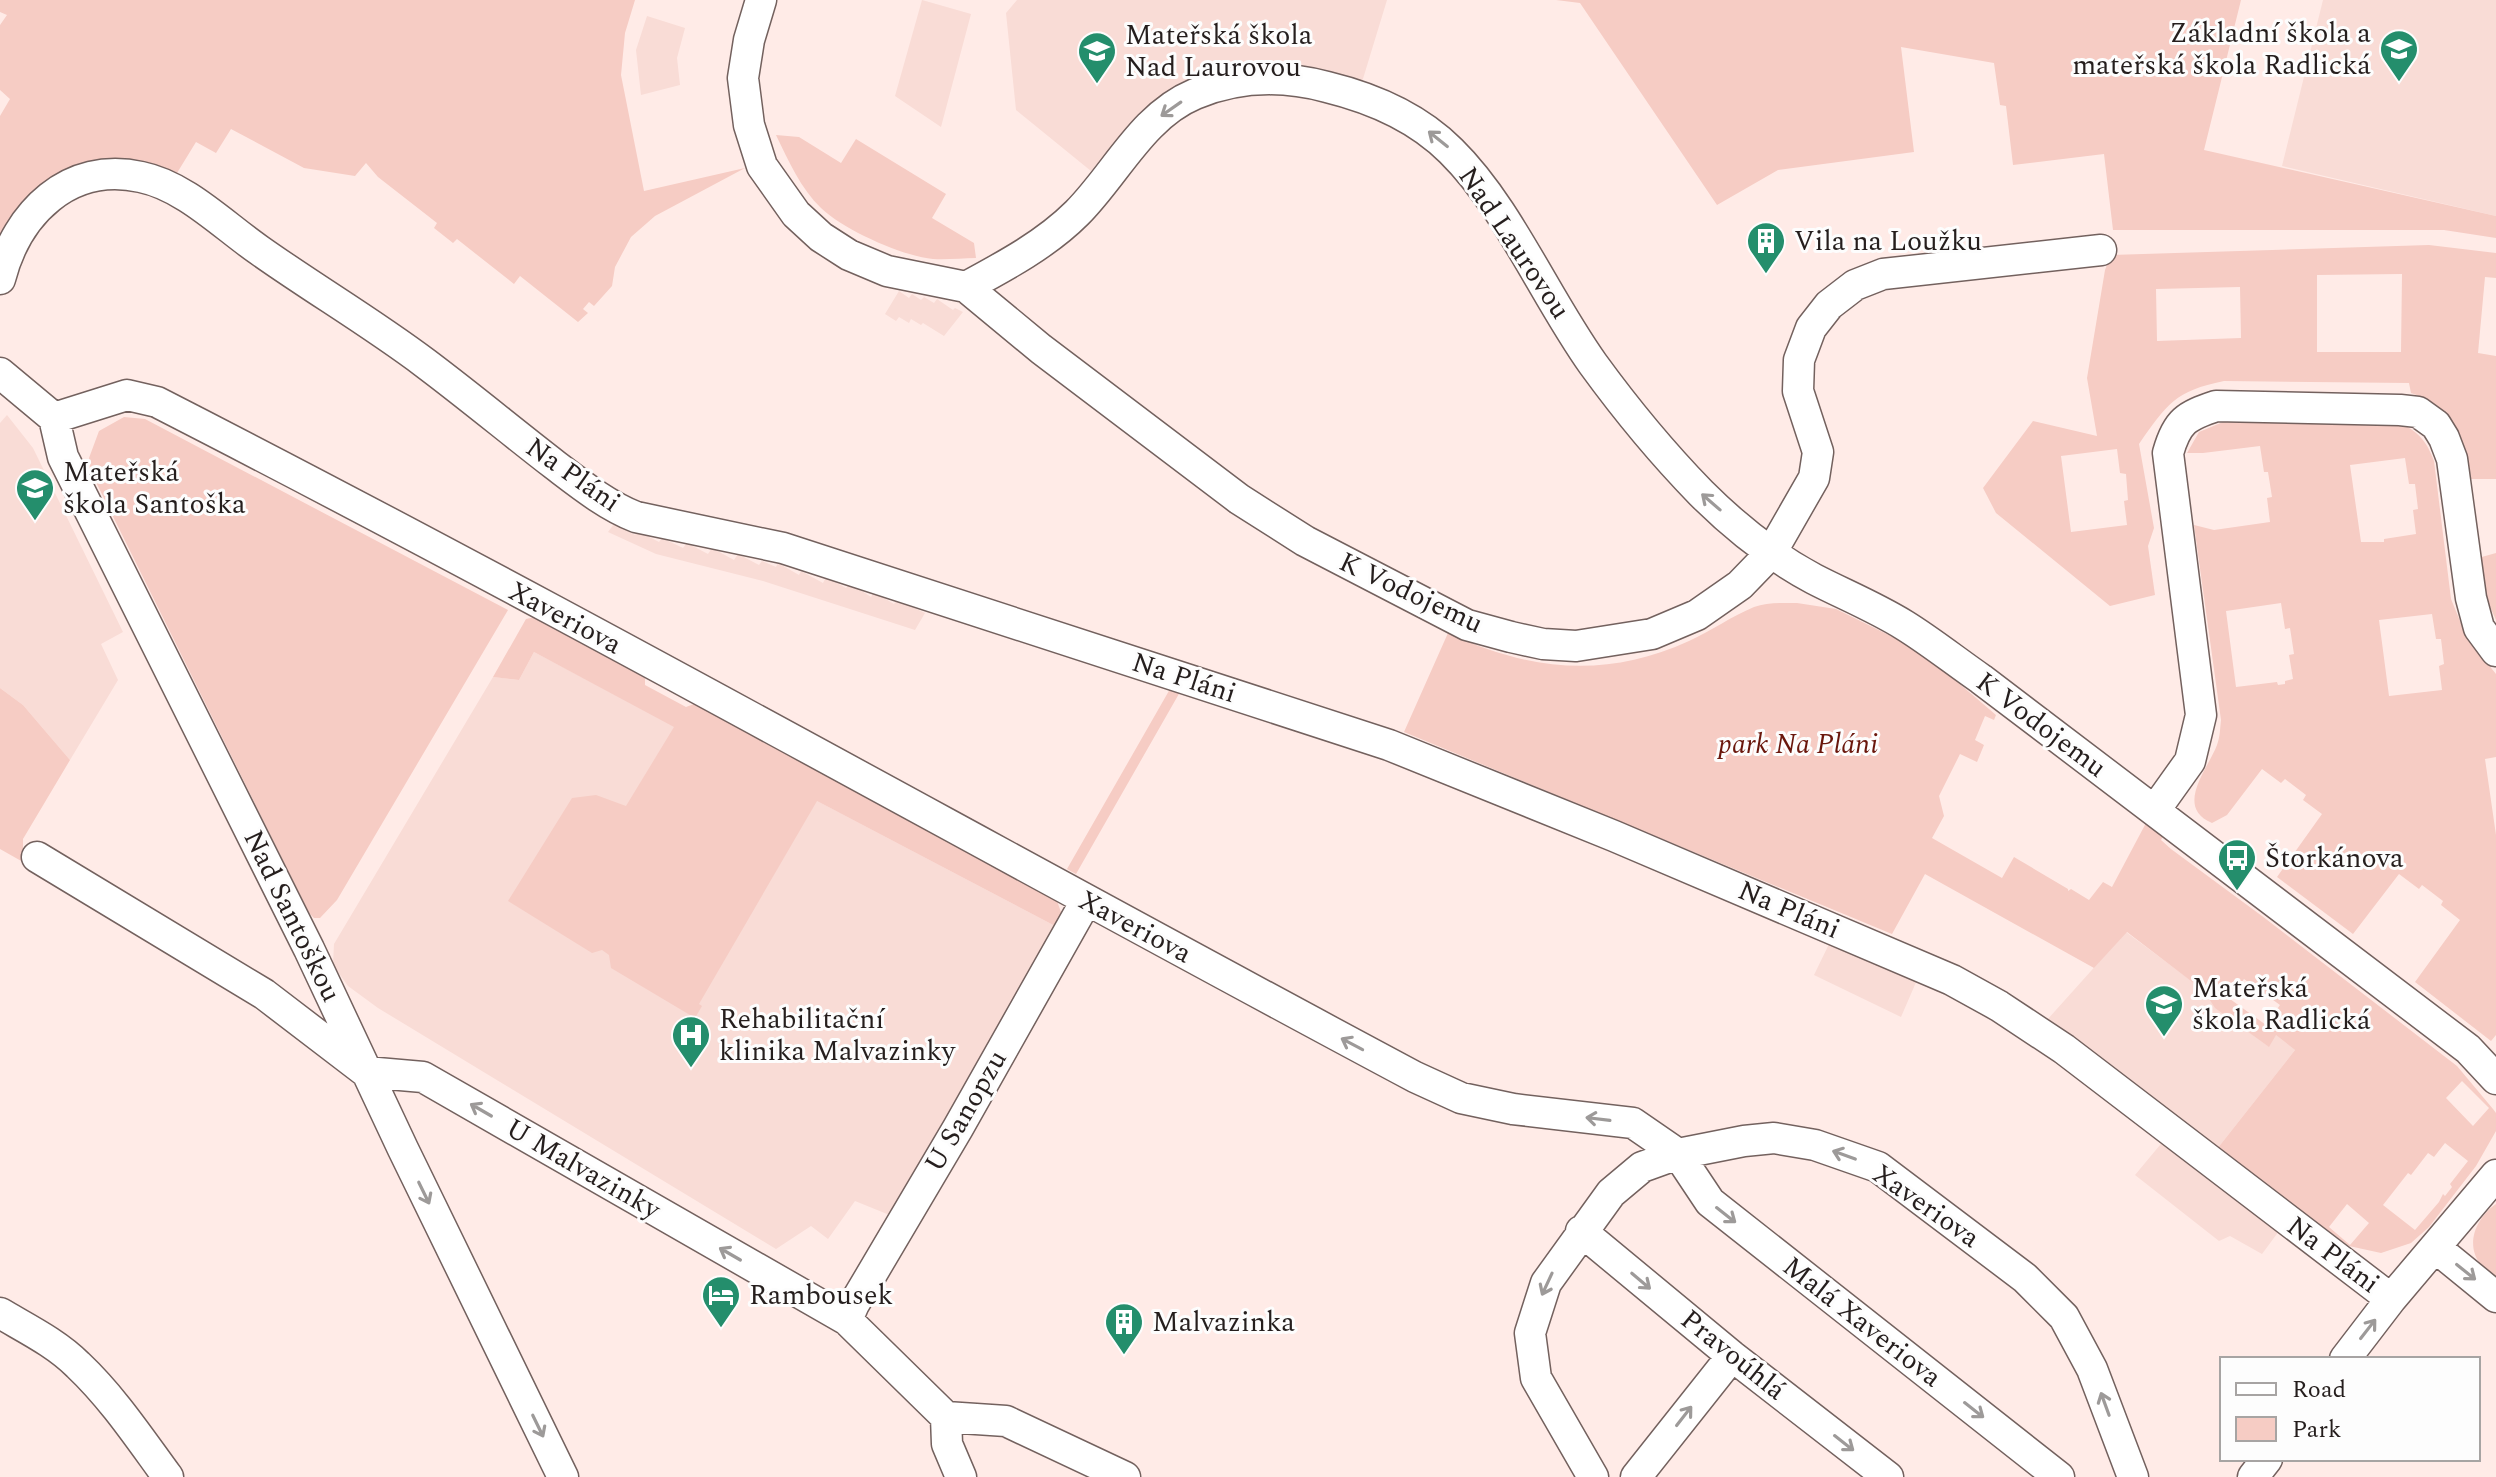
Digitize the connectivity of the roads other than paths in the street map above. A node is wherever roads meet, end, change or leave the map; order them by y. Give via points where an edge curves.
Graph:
1 (761, 0) edge
2 (2101, 250) dead end
3 (0, 279) edge
4 (966, 287) junction
5 (0, 373) edge
6 (54, 418) junction
7 (1771, 553) junction
8 (2496, 651) edge
9 (2155, 810) junction
10 (37, 857) dead end
11 (1086, 901) junction
12 (366, 1072) junction
13 (2496, 1079) edge
14 (1678, 1154) junction
15 (2496, 1175) edge
16 (1581, 1231) junction
17 (2436, 1248) junction
18 (2496, 1297) edge
19 (2391, 1299) junction
20 (0, 1313) edge
21 (847, 1320) junction
22 (1732, 1356) junction
23 (2347, 1357) edge
24 (946, 1417) junction
25 (2265, 1461) edge
26 (168, 1477) edge
27 (563, 1477) edge
28 (961, 1477) edge
29 (1125, 1477) edge
30 (1593, 1477) edge
31 (1636, 1477) edge
32 (1888, 1477) edge
33 (2059, 1477) edge
34 (2133, 1477) edge
35 (2253, 1477) edge

1 - 4 street, K Vodojemu via 743,78 747,110 762,166 796,214 849,255 887,271
2 - 7 street via 1883,274 1855,285 1829,305 1811,328 1799,360 1798,391 1818,452 1814,478
3 - 19 street, Na Pláni via 19,232 52,193 96,176 120,174 161,182 425,363 619,510 783,548 1389,745 1952,980 2064,1049
4 - 7 street, K Vodojemu via 1239,499 1305,541 1467,625 1543,644 1576,646 1652,634 1722,598
7 -> 4 street, Nad Laurovou via 1702,494 1593,363 1479,182 1423,128 1363,96 1272,78 1245,78 1194,94 1151,124 1077,213 1031,250
5 - 6 street
6 - 11 street, Xaveriova via 127,395 157,402
6 - 12 street, Nad Santoškou via 63,457
7 - 9 street, K Vodojemu via 1903,624
8 - 9 street via 2479,628 2471,598 2452,459 2436,425 2418,412 2400,410 2216,406 2195,413 2174,432 2168,453 2201,715 2190,761
9 - 13 street, K Vodojemu via 2468,1049
10 - 12 street via 264,994
14 -> 11 street, Xaveriova via 1633,1123 1461,1098
11 - 21 street, U Sanopzu
21 -> 12 street, U Malvazinky via 423,1077
12 -> 27 street, Nad Santoškou
14 - 16 street via 1642,1167 1611,1193
14 -> 33 street, Malá Xaveriova via 1710,1202
34 -> 14 street, Xaveriova via 2092,1369 2064,1317 2025,1278 1878,1167 1815,1145 1774,1138
15 - 17 street
16 -> 22 street, Pravoúhlá
16 -> 30 street via 1546,1283 1530,1333 1536,1378
17 -> 18 street
17 - 19 street
23 -> 19 street
20 - 26 street via 78,1365
21 - 24 street, U Malvazinky
31 -> 22 street
22 -> 32 street, Pravoúhlá
24 - 28 street via 947,1444
24 - 29 street via 1006,1421
25 - 35 street

